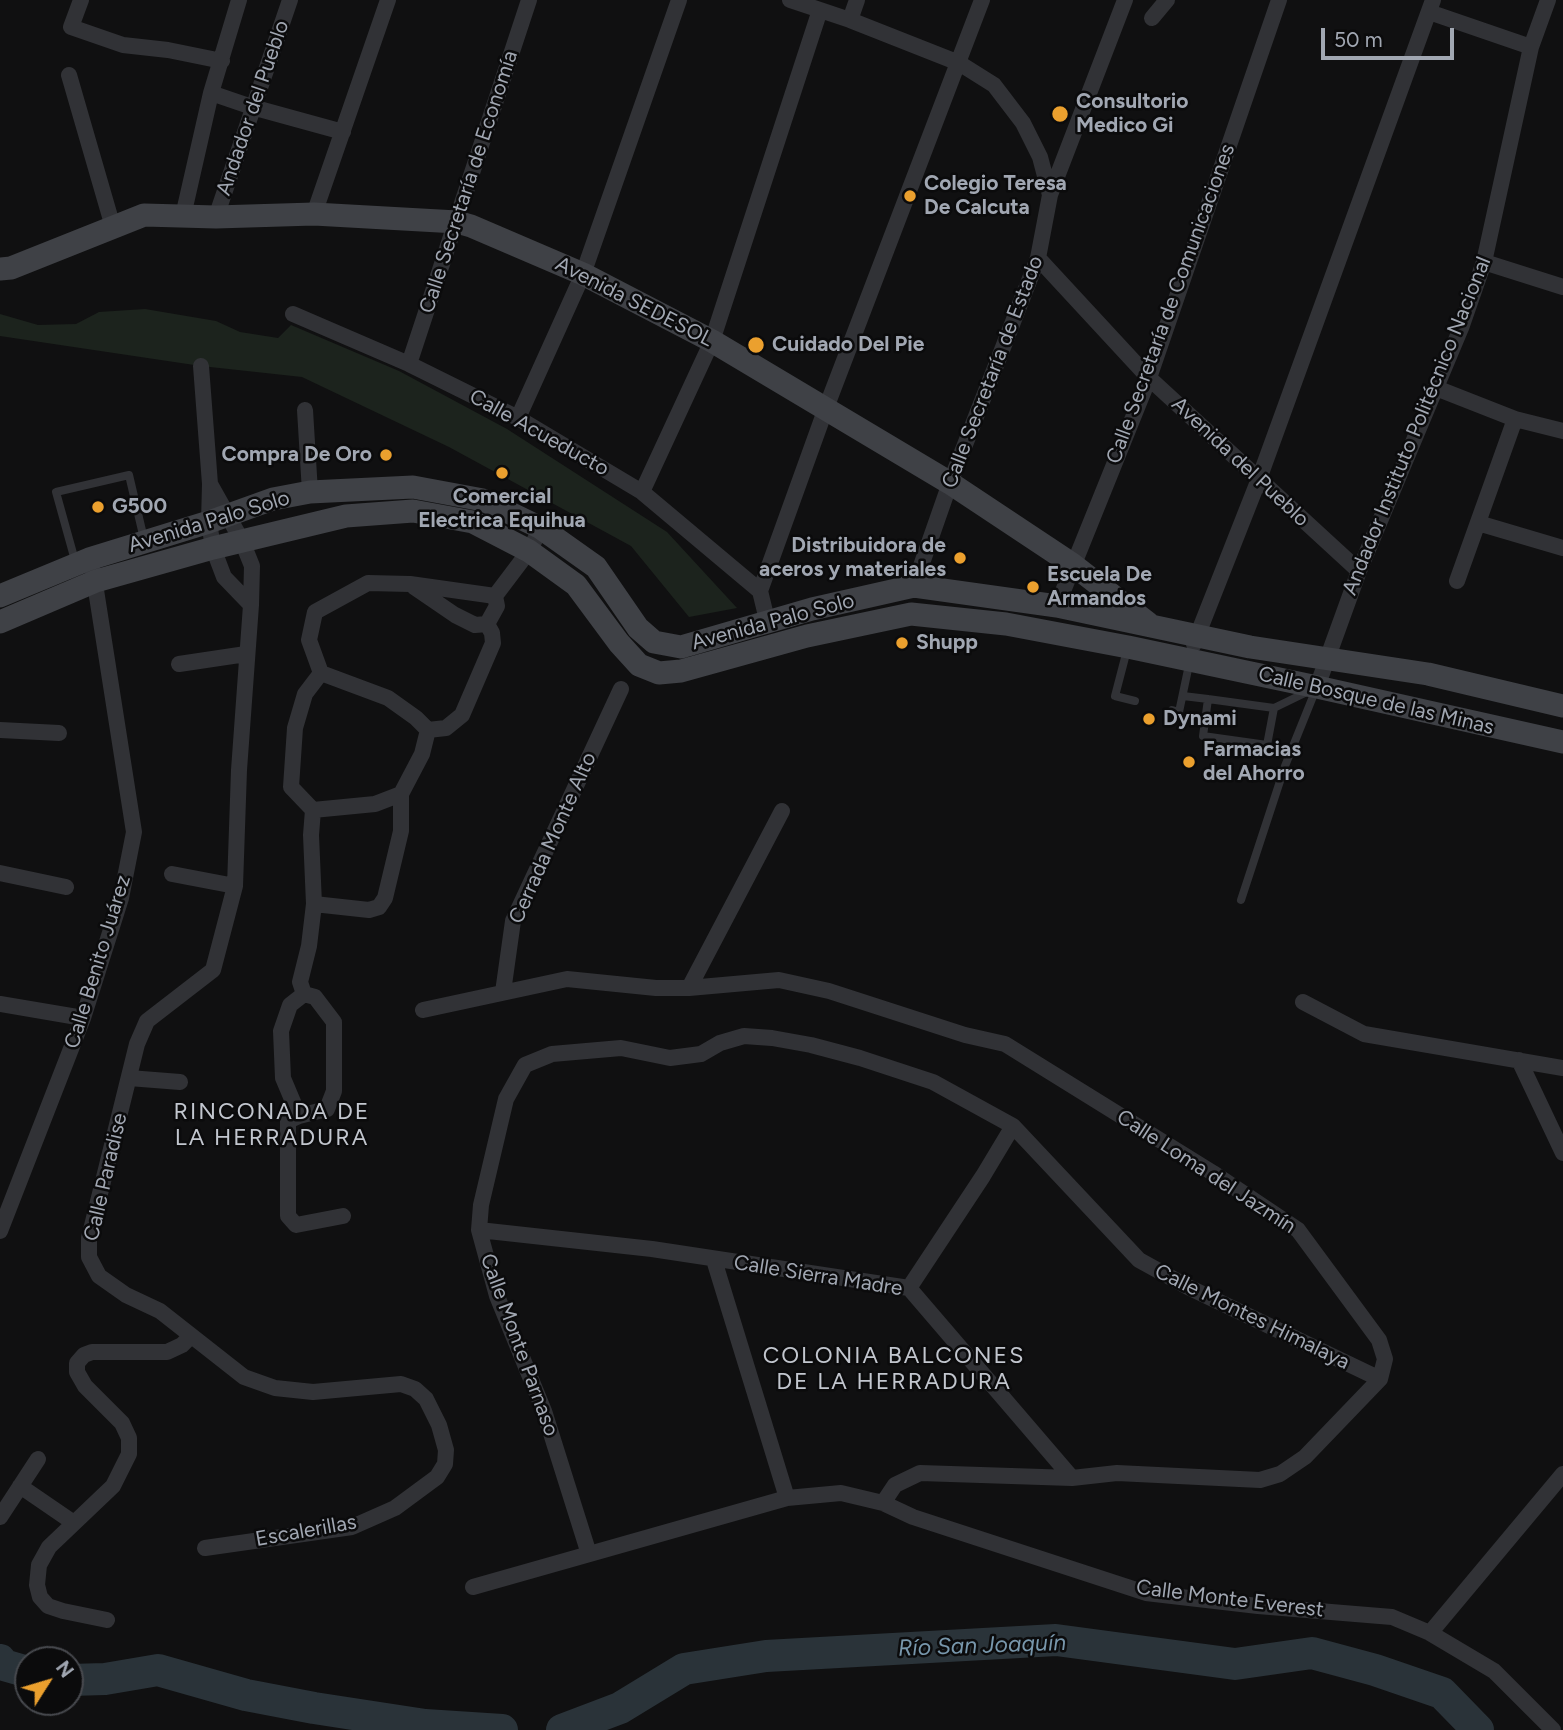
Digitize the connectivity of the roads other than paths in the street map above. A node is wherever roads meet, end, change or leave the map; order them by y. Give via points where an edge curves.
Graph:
1 (81, 0) edge
2 (239, 0) edge
3 (290, 0) edge
4 (388, 0) edge
5 (529, 0) edge
6 (679, 0) edge
7 (790, 0) edge
8 (857, 0) edge
9 (982, 0) edge
10 (1125, 0) edge
11 (1167, 0) edge
12 (1279, 0) edge
13 (1548, 0) edge
14 (1431, 6) edge
15 (820, 10) junction
16 (1152, 18) dead end
17 (850, 20) junction
18 (1531, 47) junction
19 (222, 61) junction
20 (959, 63) junction
21 (69, 75) dead end
22 (211, 93) junction
23 (252, 107) junction
24 (343, 132) junction
25 (1050, 195) junction
26 (314, 214) junction
27 (183, 216) junction
28 (216, 217) junction
29 (457, 222) junction
30 (114, 227) junction
31 (1038, 258) junction
32 (1484, 262) junction
33 (0, 269) edge
34 (583, 274) junction
35 (1563, 287) edge
36 (293, 314) dead end
37 (712, 341) junction
38 (409, 364) junction
39 (201, 366) dead end
40 (1149, 378) junction
41 (1436, 388) junction
42 (826, 408) junction
43 (304, 410) dead end
44 (518, 418) junction
45 (1515, 419) junction
46 (1563, 430) edge
47 (1259, 479) junction
48 (950, 483) junction
49 (310, 492) junction
50 (642, 492) junction
51 (218, 518) junction
52 (1478, 523) junction
53 (541, 528) junction
54 (242, 541) junction
55 (144, 542) junction
56 (213, 548) junction
57 (1563, 548) edge
58 (529, 551) junction
59 (82, 562) junction
60 (1072, 564) junction
61 (1359, 571) junction
62 (96, 581) junction
63 (1457, 581) dead end
64 (410, 584) junction
65 (914, 586) junction
66 (761, 591) junction
67 (0, 596) edge
68 (495, 596) junction
69 (251, 605) junction
70 (1057, 606) junction
71 (0, 622) edge
72 (487, 624) junction
73 (768, 624) junction
74 (1153, 627) junction
75 (1197, 636) junction
76 (1128, 647) junction
77 (246, 654) junction
78 (1328, 657) junction
79 (1190, 660) junction
80 (179, 664) dead end
81 (321, 673) junction
82 (1317, 687) junction
83 (621, 689) dead end
84 (1182, 696) junction
85 (1208, 699) junction
86 (1135, 701) dead end
87 (1563, 706) edge
88 (1274, 708) junction
89 (1172, 710) dead end
90 (0, 730) edge
91 (428, 730) junction
92 (59, 733) dead end
93 (1563, 742) edge
94 (401, 794) junction
95 (313, 810) junction
96 (782, 811) dead end
97 (0, 873) edge
98 (172, 874) dead end
99 (235, 886) junction
100 (66, 887) dead end
101 (1241, 900) dead end
102 (314, 904) junction
103 (689, 988) junction
104 (503, 992) junction
105 (304, 994) junction
106 (1303, 1002) dead end
107 (0, 1004) edge
108 (423, 1010) dead end
109 (83, 1018) junction
110 (1519, 1060) junction
111 (1563, 1068) edge
112 (129, 1078) junction
113 (180, 1082) dead end
114 (299, 1116) junction
115 (1013, 1126) junction
116 (1563, 1153) edge
117 (343, 1216) dead end
118 (479, 1230) junction
119 (0, 1231) edge
120 (714, 1260) junction
121 (909, 1288) junction
122 (191, 1336) junction
123 (1380, 1380) junction
124 (38, 1459) dead end
125 (1563, 1474) edge
126 (1072, 1478) junction
127 (20, 1486) junction
128 (787, 1497) junction
129 (883, 1503) junction
130 (0, 1517) edge
131 (74, 1523) junction
132 (205, 1548) dead end
133 (589, 1554) junction
134 (473, 1587) dead end
135 (107, 1619) dead end
136 (1430, 1633) junction
137 (1553, 1730) edge

1 - 19 street via 71,27 123,45
2 - 19 street
3 - 23 street, Andador del Pueblo
4 - 24 street
5 - 29 street, Calle Secretaría de Economía
6 - 34 street
7 - 15 street
8 - 17 street
9 - 20 street
10 - 25 street, Calle Secretaría de Estado
11 - 16 street
12 - 40 street, Calle Secretaría de Comunicaciones
13 - 18 street, Andador Instituto Politécnico Nacional
14 - 18 street
14 - 47 street
15 - 17 street
15 - 37 street
17 - 20 street
18 - 32 street, Andador Instituto Politécnico Nacional
19 - 22 street
20 - 25 street via 994,85 1023,123 1040,157
20 - 42 street
21 - 30 street
22 - 23 street
22 - 27 street
23 - 24 street
23 - 28 street, Andador del Pueblo
24 - 26 street
25 - 31 street, Calle Secretaría de Estado
26 - 28 main road, Avenida SEDESOL
26 - 29 main road, Avenida SEDESOL
27 - 28 main road, Avenida SEDESOL
27 - 30 main road, Avenida SEDESOL via 144,215
29 - 34 main road, Avenida SEDESOL
29 - 38 street, Calle Secretaría de Economía
30 - 33 main road, Avenida SEDESOL
31 - 40 street, Avenida del Pueblo
31 - 48 street, Calle Secretaría de Estado
32 - 35 street
32 - 41 street, Andador Instituto Politécnico Nacional
34 - 37 main road, Avenida SEDESOL
34 - 44 street
36 - 38 street, Calle Acueducto
37 - 42 main road, Avenida SEDESOL
37 - 50 street
38 - 44 street, Calle Acueducto
39 - 51 street, Calle Paradise via 210,484
40 - 47 street, Avenida del Pueblo
40 - 60 street, Calle Secretaría de Comunicaciones
41 - 45 street
41 - 61 street, Andador Instituto Politécnico Nacional
42 - 48 main road, Avenida SEDESOL
42 - 66 street
43 - 49 street
44 - 50 street, Calle Acueducto
45 - 46 street
45 - 52 street
47 - 61 street, Avenida del Pueblo
47 - 75 street
48 - 60 main road, Avenida SEDESOL
48 - 65 street, Calle Secretaría de Estado
49 - 51 main road, Avenida Palo Solo
49 - 53 main road, Avenida Palo Solo via 413,487 483,500
50 - 66 street, Calle Acueducto
51 - 54 street, Calle Paradise
51 - 55 main road, Avenida Palo Solo
51 - 56 street
52 - 57 street
52 - 63 street
53 - 58 street
53 - 73 main road, Avenida Palo Solo via 596,567 638,628 654,642 681,647
54 - 56 main road, Avenida Palo Solo
54 - 58 main road, Avenida Palo Solo via 346,516 413,510 473,522
54 - 69 street, Calle Paradise via 252,566
55 - 59 main road, Avenida Palo Solo
55 - 59 lane via 129,475 56,492
56 - 62 main road, Avenida Palo Solo
56 - 69 street via 224,577
58 - 68 street
58 - 76 main road, Avenida Palo Solo via 576,585 639,665 659,673 911,614 1006,624
59 - 62 street, Calle Benito Juárez
59 - 67 main road, Avenida Palo Solo
60 - 70 street, Calle Secretaría de Comunicaciones
60 - 74 main road, Avenida SEDESOL
61 - 78 street, Andador Instituto Politécnico Nacional
62 - 71 main road, Avenida Palo Solo
62 - 109 street, Calle Benito Juárez via 134,832 121,898
64 - 68 street
64 - 72 street via 455,615 475,625
64 - 81 street via 368,583 315,612 309,640
65 - 70 main road, Avenida Palo Solo
65 - 73 main road, Avenida Palo Solo
66 - 73 street
68 - 72 street via 497,606
69 - 77 street, Calle Paradise
70 - 74 main road, Avenida Palo Solo
72 - 91 street via 493,643 463,715 446,728
74 - 75 main road, Avenida Palo Solo
74 - 79 main road, Avenida SEDESOL
75 - 78 main road, Calle Bosque de las Minas
75 - 79 street
76 - 79 main road, Avenida Palo Solo
76 - 86 lane via 1115,696
77 - 80 street
77 - 99 street, Calle Paradise
78 - 82 street, Andador Instituto Politécnico Nacional
78 - 87 main road, Calle Bosque de las Minas via 1427,674
79 - 82 main road, Calle Bosque de las Minas
79 - 84 lane
81 - 91 street via 388,698
81 - 95 street via 305,694 295,728 291,787
82 - 88 lane
82 - 93 main road, Calle Bosque de las Minas
82 - 101 lane via 1285,766
83 - 104 street, Cerrada Monte Alto via 513,921
84 - 85 lane
84 - 89 lane via 1179,712
85 - 88 lane
85 - 88 lane via 1203,736 1266,746
90 - 92 street
91 - 94 street via 422,754
94 - 95 street via 375,804
94 - 102 street via 401,831 379,907
95 - 102 street
96 - 103 street
97 - 100 street
98 - 99 street
99 - 112 street, Calle Paradise via 213,970 147,1021
102 - 105 street via 300,982
103 - 104 street, Calle Loma del Jazmín via 567,979
103 - 123 street, Calle Loma del Jazmín via 779,980 1005,1044 1297,1230 1379,1340 1385,1359
104 - 108 street, Calle Loma del Jazmín
105 - 114 street via 290,1005 281,1031 283,1078
105 - 114 street via 315,997 334,1021 334,1091 327,1109
106 - 110 street via 1364,1034
107 - 109 street
109 - 119 street, Calle Benito Juárez
110 - 111 street
110 - 116 street
112 - 113 street
112 - 122 street, Calle Paradise via 89,1238 89,1257 99,1276 160,1311
114 - 117 street via 288,1121 289,1216 296,1226
115 - 118 street, Calle Monte Parnaso via 933,1082 860,1058 772,1038 744,1036 701,1054 670,1058 621,1048 552,1054 525,1065 506,1099
115 - 121 street
115 - 123 street, Calle Montes Himalaya via 1139,1260
118 - 120 street, Calle Sierra Madre
118 - 133 street, Calle Monte Parnaso via 497,1296 544,1411
120 - 121 street, Calle Sierra Madre
120 - 128 street
121 - 126 street, Calle Sierra Madre
122 - 131 street via 167,1352 92,1352 77,1363 85,1385 122,1423 129,1438 129,1454 113,1486
122 - 132 street, Escalerillas via 244,1377 275,1388 313,1392 401,1384 415,1389 426,1399 446,1451 437,1477 395,1508 352,1527
123 - 126 street via 1305,1457 1280,1474 1260,1480 1117,1473
124 - 127 street
125 - 136 street
126 - 129 street via 920,1474 895,1485
127 - 130 street
127 - 131 street
128 - 129 street via 841,1493
128 - 133 street
129 - 136 street, Calle Monte Everest via 913,1517 1146,1593 1392,1617
131 - 135 street via 49,1546 39,1565 40,1597 48,1606 63,1611
133 - 134 street
136 - 137 street, Calle Monte Everest via 1494,1671

